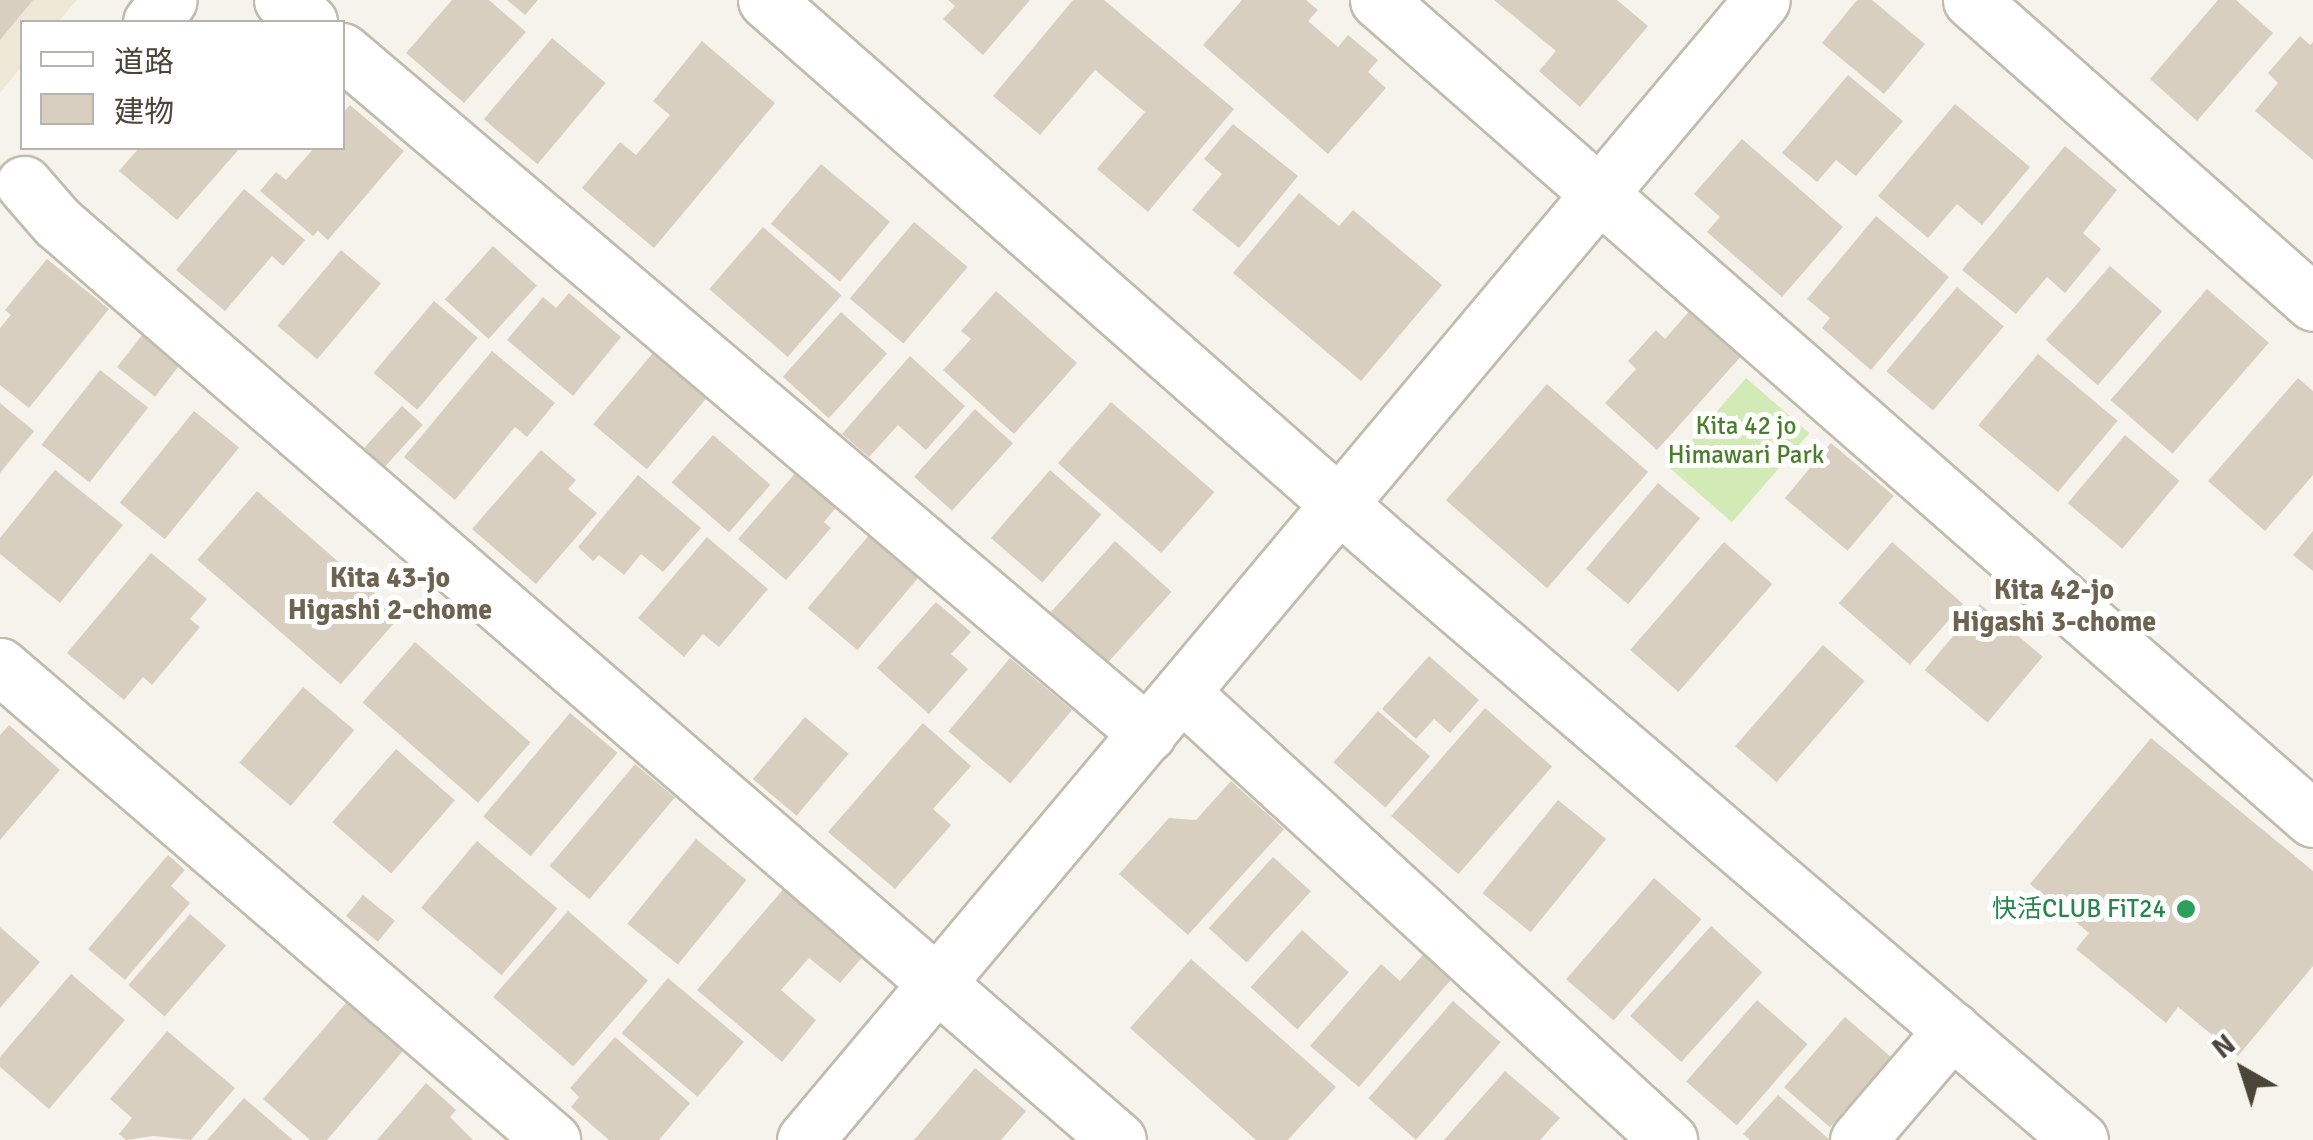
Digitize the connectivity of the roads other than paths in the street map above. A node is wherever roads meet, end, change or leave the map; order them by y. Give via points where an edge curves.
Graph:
1 (169, 0) edge
2 (282, 0) edge
3 (766, 0) edge
4 (1378, 0) edge
5 (1762, 0) edge
6 (1970, 0) edge
7 (154, 20) edge
8 (306, 20) edge
9 (345, 53) edge
10 (26, 182) edge
11 (1601, 192) junction
12 (2313, 303) edge
13 (1340, 506) junction
14 (0, 666) edge
15 (1165, 714) junction
16 (2313, 819) edge
17 (936, 984) junction
18 (1952, 1030) junction
19 (552, 1140) edge
20 (805, 1140) edge
21 (1118, 1140) edge
22 (1670, 1140) edge
23 (1858, 1140) edge
24 (2080, 1140) edge

1 - 7 street
2 - 8 street
3 - 13 street
4 - 11 street
5 - 11 street
6 - 12 street
9 - 15 street
10 - 17 street via 72,236
11 - 13 street
11 - 16 street
13 - 15 street
13 - 18 street
14 - 19 street
15 - 17 street
15 - 22 street
17 - 20 street
17 - 21 street
18 - 23 street
18 - 24 street

